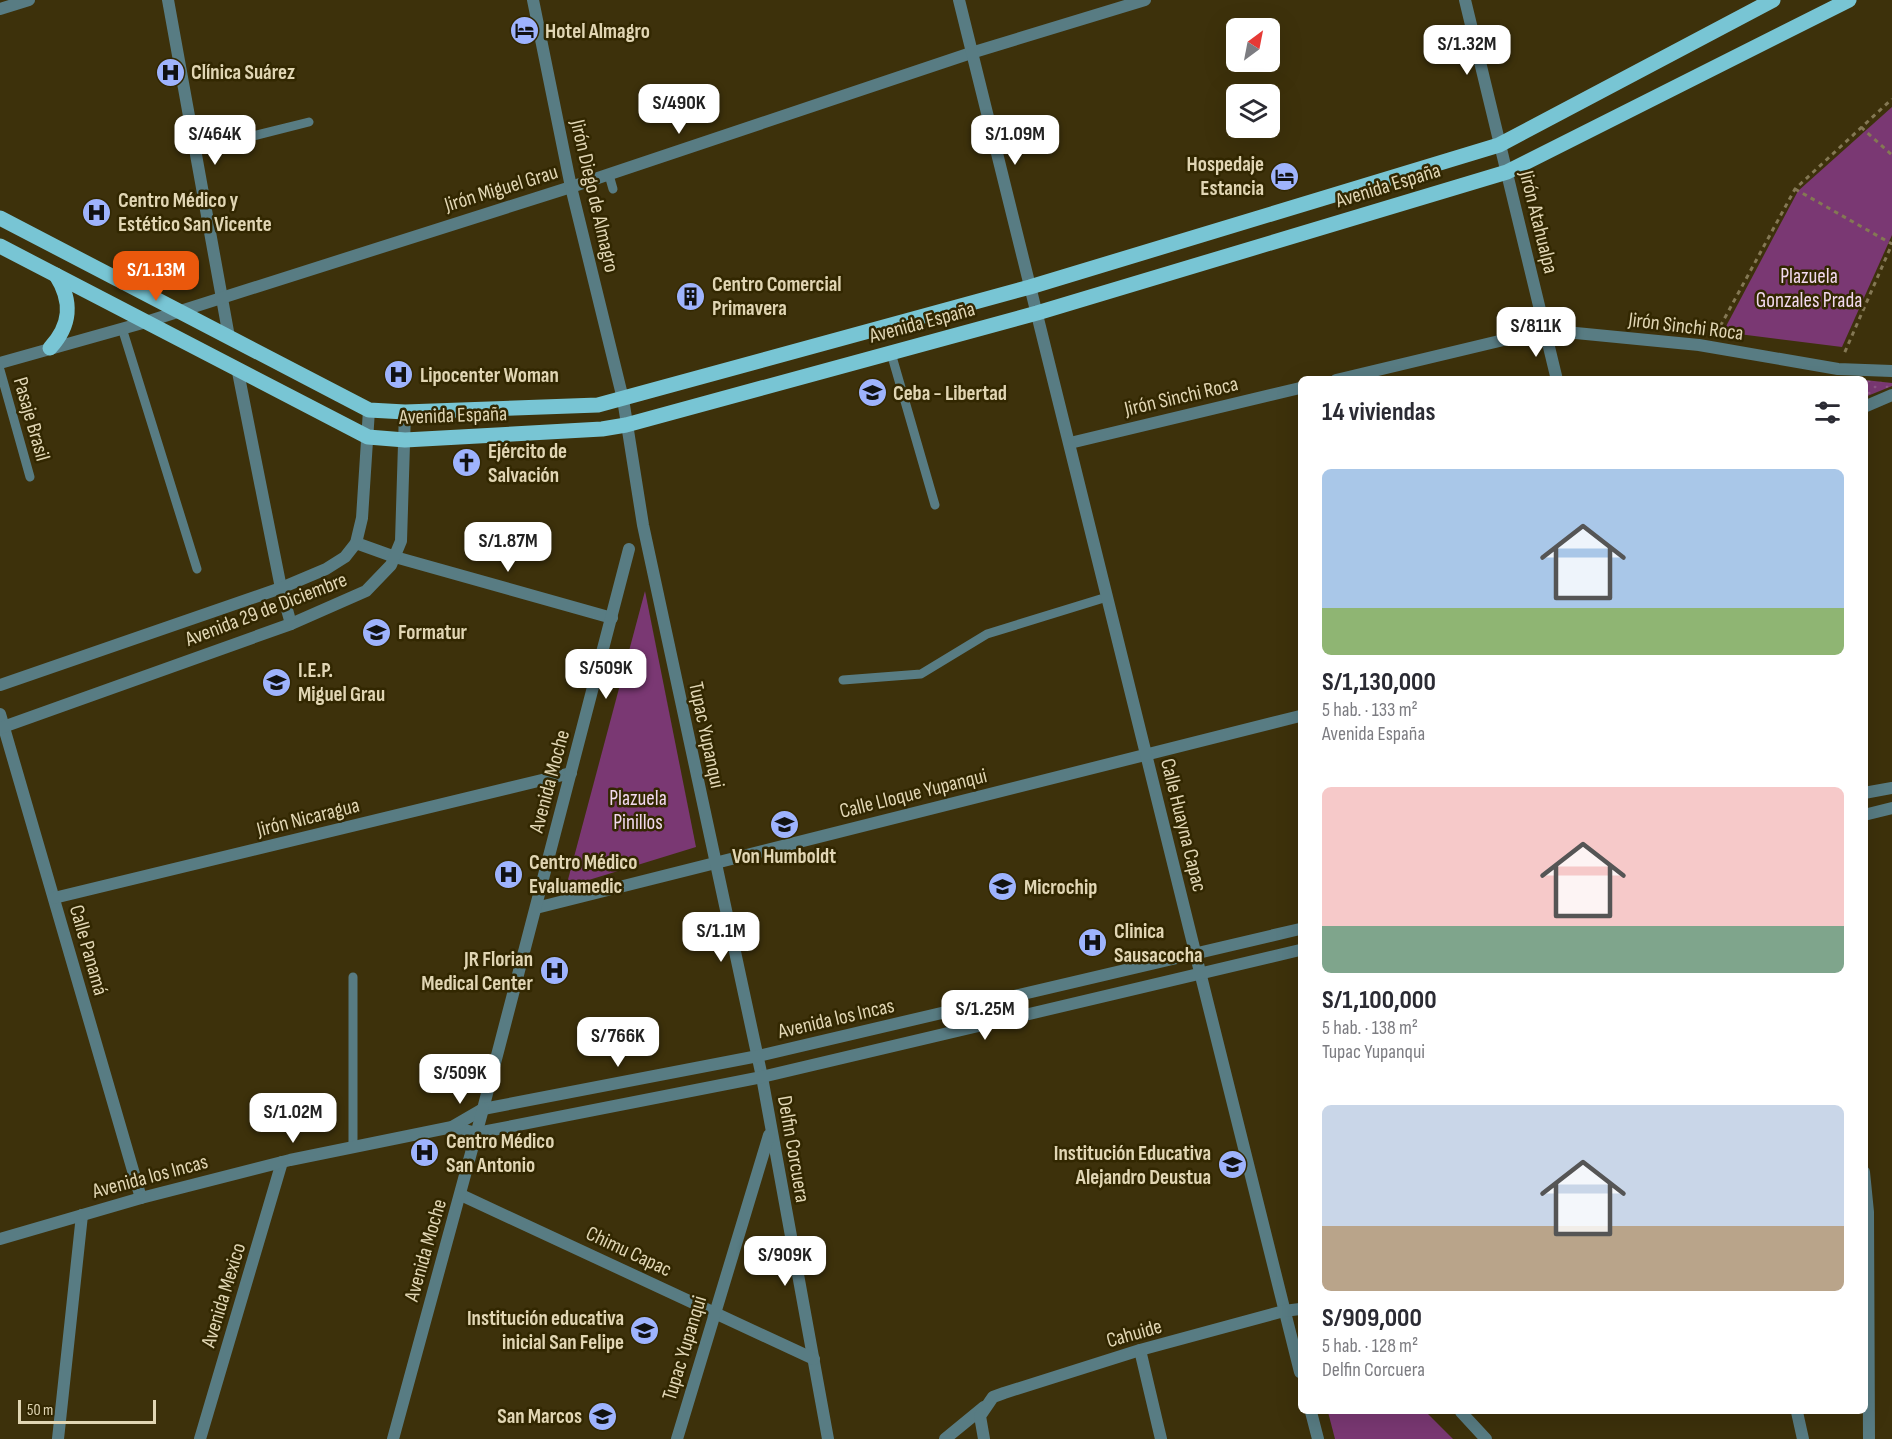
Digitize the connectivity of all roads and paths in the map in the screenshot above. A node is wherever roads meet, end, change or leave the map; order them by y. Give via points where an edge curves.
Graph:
1 (29, 0) edge
2 (168, 0) edge
3 (533, 0) edge
4 (959, 0) edge
5 (1145, 0) edge
6 (1465, 0) edge
7 (1773, 0) edge
8 (1849, 0) edge
9 (0, 9) edge
10 (970, 53) junction
11 (1892, 99) edge
12 (309, 122) dead end
13 (1861, 127) junction
14 (1499, 145) junction
15 (197, 150) junction
16 (1892, 154) edge
17 (1507, 171) junction
18 (609, 175) junction
19 (571, 187) junction
20 (613, 189) dead end
21 (1795, 189) junction
22 (0, 218) edge
23 (0, 246) edge
24 (56, 275) junction
25 (1030, 287) junction
26 (222, 296) junction
27 (177, 310) junction
28 (1037, 313) junction
29 (146, 322) junction
30 (122, 328) junction
31 (1545, 330) junction
32 (229, 338) junction
33 (1712, 347) junction
34 (50, 348) junction
35 (891, 352) junction
36 (0, 363) edge
37 (0, 370) edge
38 (1892, 371) edge
39 (238, 372) junction
40 (1832, 372) edge
41 (1377, 375) edge
42 (1556, 376) edge
43 (1298, 388) edge
44 (1892, 395) edge
45 (623, 399) junction
46 (1868, 404) edge
47 (369, 410) junction
48 (405, 412) junction
49 (626, 425) junction
50 (368, 437) junction
51 (405, 440) junction
52 (1070, 443) junction
53 (30, 477) dead end
54 (935, 505) dead end
55 (356, 543) junction
56 (629, 549) dead end
57 (395, 557) junction
58 (196, 569) dead end
59 (281, 588) junction
60 (1107, 597) junction
61 (612, 618) junction
62 (291, 624) junction
63 (843, 680) dead end
64 (0, 685) edge
65 (0, 714) edge
66 (1298, 716) edge
67 (2, 727) edge
68 (1147, 754) junction
69 (571, 773) junction
70 (1892, 788) edge
71 (1868, 793) edge
72 (1892, 808) edge
73 (1868, 813) edge
74 (714, 863) junction
75 (54, 898) junction
76 (536, 908) junction
77 (1298, 930) edge
78 (1298, 951) edge
79 (1196, 955) junction
80 (1201, 975) junction
81 (353, 977) dead end
82 (758, 1056) junction
83 (762, 1077) junction
84 (483, 1109) junction
85 (452, 1127) junction
86 (770, 1131) junction
87 (477, 1133) junction
88 (352, 1147) junction
89 (282, 1162) junction
90 (461, 1195) junction
91 (141, 1198) junction
92 (1868, 1212) edge
93 (82, 1215) junction
94 (0, 1239) edge
95 (1298, 1309) edge
96 (715, 1311) junction
97 (1284, 1311) junction
98 (1140, 1350) junction
99 (814, 1359) junction
100 (1298, 1364) edge
101 (984, 1407) junction
102 (1312, 1414) edge
103 (1463, 1414) edge
104 (1797, 1414) edge
105 (58, 1439) edge
106 (200, 1439) edge
107 (393, 1439) edge
108 (677, 1439) edge
109 (828, 1439) edge
110 (945, 1439) edge
111 (984, 1439) edge
112 (1161, 1439) edge
113 (1318, 1439) edge
114 (1486, 1439) edge
115 (1803, 1439) edge
116 (1869, 1439) edge

1 - 9 street
2 - 15 street
3 - 19 street, Jirón Diego de Almagro
4 - 10 street, Calle Huayna Capac
5 - 10 street, Jirón Miguel Grau
6 - 14 street, Jirón Atahualpa
7 - 14 main road, Avenida España
8 - 17 main road, Avenida España
10 - 18 street, Jirón Miguel Grau
10 - 25 street, Calle Huayna Capac
11 - 13 path
12 - 15 lane
13 - 16 path
13 - 21 path
14 - 17 street, Jirón Atahualpa
14 - 25 main road, Avenida España
15 - 26 street
17 - 28 main road, Avenida España
17 - 31 street, Jirón Atahualpa
18 - 19 street, Jirón Miguel Grau
18 - 20 lane
19 - 26 street, Jirón Miguel Grau
19 - 45 street, Jirón Diego de Almagro
21 - 33 path via 1718,329
21 - 40 path via 1892,244
22 - 27 main road, Avenida España
23 - 24 main road, Avenida España
24 - 29 main road, Avenida España
24 - 34 main road via 67,297 68,321
25 - 28 street, Calle Huayna Capac
25 - 45 main road, Avenida España
26 - 27 street, Jirón Miguel Grau
26 - 32 street
27 - 29 street, Jirón Miguel Grau
27 - 32 main road, Avenida España
28 - 35 main road, Avenida España
28 - 52 street, Calle Huayna Capac
29 - 30 street, Jirón Miguel Grau
29 - 39 main road, Avenida España
30 - 34 street, Jirón Miguel Grau
30 - 58 lane
31 - 33 street, Jirón Sinchi Roca
31 - 41 street, Jirón Sinchi Roca
31 - 42 street, Jirón Atahualpa
32 - 47 main road, Avenida España
33 - 40 street, Jirón Sinchi Roca
34 - 36 street, Jirón Miguel Grau
35 - 49 main road, Avenida España
35 - 54 lane
37 - 53 lane, Pasaje Brasil
38 - 40 street, Jirón Sinchi Roca
39 - 50 main road, Avenida España
39 - 59 street
43 - 52 street, Jirón Sinchi Roca
44 - 46 street
45 - 48 main road, Avenida España via 598,405
45 - 49 street, Tupac Yupanqui
47 - 48 main road, Avenida España
47 - 50 street, Avenida 29 de Diciembre
48 - 51 street, Avenida 29 de Diciembre
49 - 51 main road, Avenida España
49 - 74 street, Tupac Yupanqui via 643,525
50 - 51 main road, Avenida España
50 - 55 street, Avenida 29 de Diciembre via 362,518
51 - 57 street, Avenida 29 de Diciembre via 402,532
52 - 60 street, Calle Huayna Capac
55 - 57 street
55 - 59 street, Avenida 29 de Diciembre via 345,557 326,569
56 - 61 street, Avenida Moche
57 - 61 street
57 - 62 street, Avenida 29 de Diciembre via 382,578 366,591
59 - 62 street
59 - 64 street, Avenida 29 de Diciembre
60 - 63 lane via 987,634 921,674
60 - 68 street, Calle Huayna Capac
61 - 69 street, Avenida Moche
62 - 67 street, Avenida 29 de Diciembre
65 - 67 street, Calle Panamá
66 - 68 street, Calle Lloque Yupanqui
67 - 75 street, Calle Panamá
68 - 74 street, Calle Lloque Yupanqui
68 - 79 street, Calle Huayna Capac
69 - 75 street, Jirón Nicaragua
69 - 76 street, Avenida Moche
70 - 71 street
72 - 73 street
74 - 76 street, Calle Lloque Yupanqui
74 - 82 street, Tupac Yupanqui
75 - 91 street, Calle Panamá
76 - 84 street, Avenida Moche
77 - 79 street, Avenida los Incas
78 - 80 street, Avenida los Incas
79 - 80 street, Calle Huayna Capac
79 - 82 street, Avenida los Incas
80 - 83 street, Avenida los Incas
80 - 97 street, Calle Huayna Capac
81 - 88 lane
82 - 83 street, Tupac Yupanqui
82 - 84 street, Avenida los Incas
83 - 86 street, Delfin Corcuera
83 - 87 street, Avenida los Incas
84 - 85 street, Avenida los Incas
84 - 87 street, Avenida Moche
85 - 87 street, Avenida los Incas
85 - 88 street, Avenida los Incas
86 - 96 street, Tupac Yupanqui
86 - 99 street, Delfin Corcuera
87 - 90 street, Avenida Moche
88 - 89 street, Avenida los Incas
89 - 91 street, Avenida los Incas
89 - 106 street, Avenida Mexico
90 - 96 street, Chimu Capac
90 - 107 street, Avenida Moche
91 - 93 street, Avenida los Incas
92 - 116 street
93 - 94 street, Avenida los Incas
93 - 105 street
95 - 97 street, Cahuide
96 - 99 street, Chimu Capac
96 - 108 street, Tupac Yupanqui
97 - 98 street, Cahuide
97 - 100 street, Calle Huayna Capac
98 - 101 street, Cahuide via 993,1397
98 - 112 street
99 - 109 street, Delfin Corcuera
101 - 110 street, Cahuide
101 - 111 street via 980,1416
102 - 113 street
103 - 114 street
104 - 115 street

